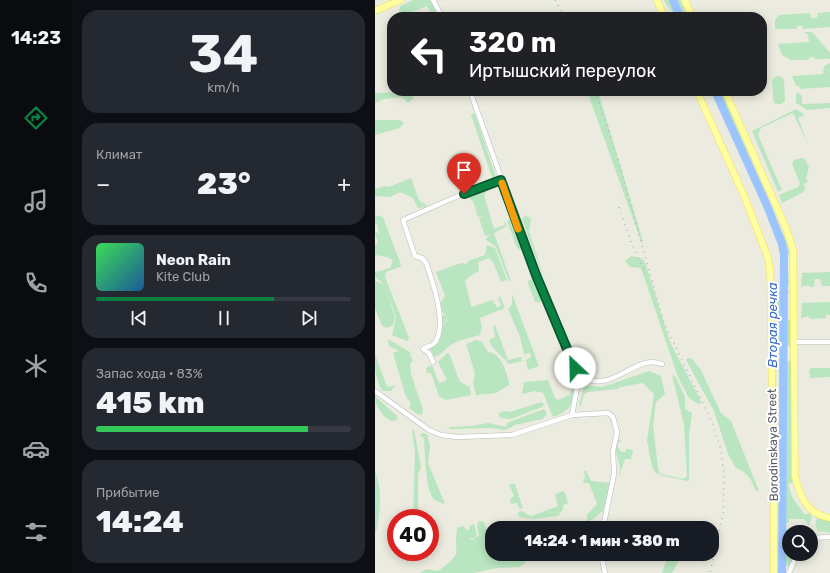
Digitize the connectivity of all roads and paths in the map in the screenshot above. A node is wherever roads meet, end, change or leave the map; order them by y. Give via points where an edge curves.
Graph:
1 (400, 0) edge
2 (433, 0) edge
3 (657, 0) edge
4 (685, 0) edge
5 (375, 11) edge
6 (439, 12) edge
7 (662, 12) edge
8 (690, 12) edge
9 (472, 96) edge
10 (699, 96) edge
11 (727, 96) edge
12 (501, 180) junction
13 (795, 342) junction
14 (830, 342) edge
15 (433, 362) dead end
16 (662, 364) dead end
17 (579, 376) junction
18 (375, 391) edge
19 (572, 415) junction
20 (830, 518) edge
21 (604, 521) edge
22 (830, 537) edge
23 (818, 538) edge
24 (602, 561) edge
25 (794, 561) edge
26 (605, 573) edge
27 (774, 573) edge
28 (789, 573) edge

1 - 5 main road
2 - 6 street
3 - 7 main road
4 - 8 main road
9 - 12 street
10 - 27 main road, Borodinskaya Street via 742,190 771,269
11 - 13 main road, Borodinskaya Street via 793,249
12 - 15 street via 403,220 415,256 422,258 426,263 438,300 437,340 433,345 423,349 429,353
12 - 17 street via 536,275
13 - 14 street
13 - 20 main road, Borodinskaya Street via 795,476 799,492 808,507 817,514
16 - 17 street via 646,364 604,382 593,382
17 - 19 street
18 - 19 street via 429,430 441,435 512,435
19 - 21 street via 608,413 616,429 613,451 614,474
22 - 23 street
24 - 26 street
25 - 28 street

